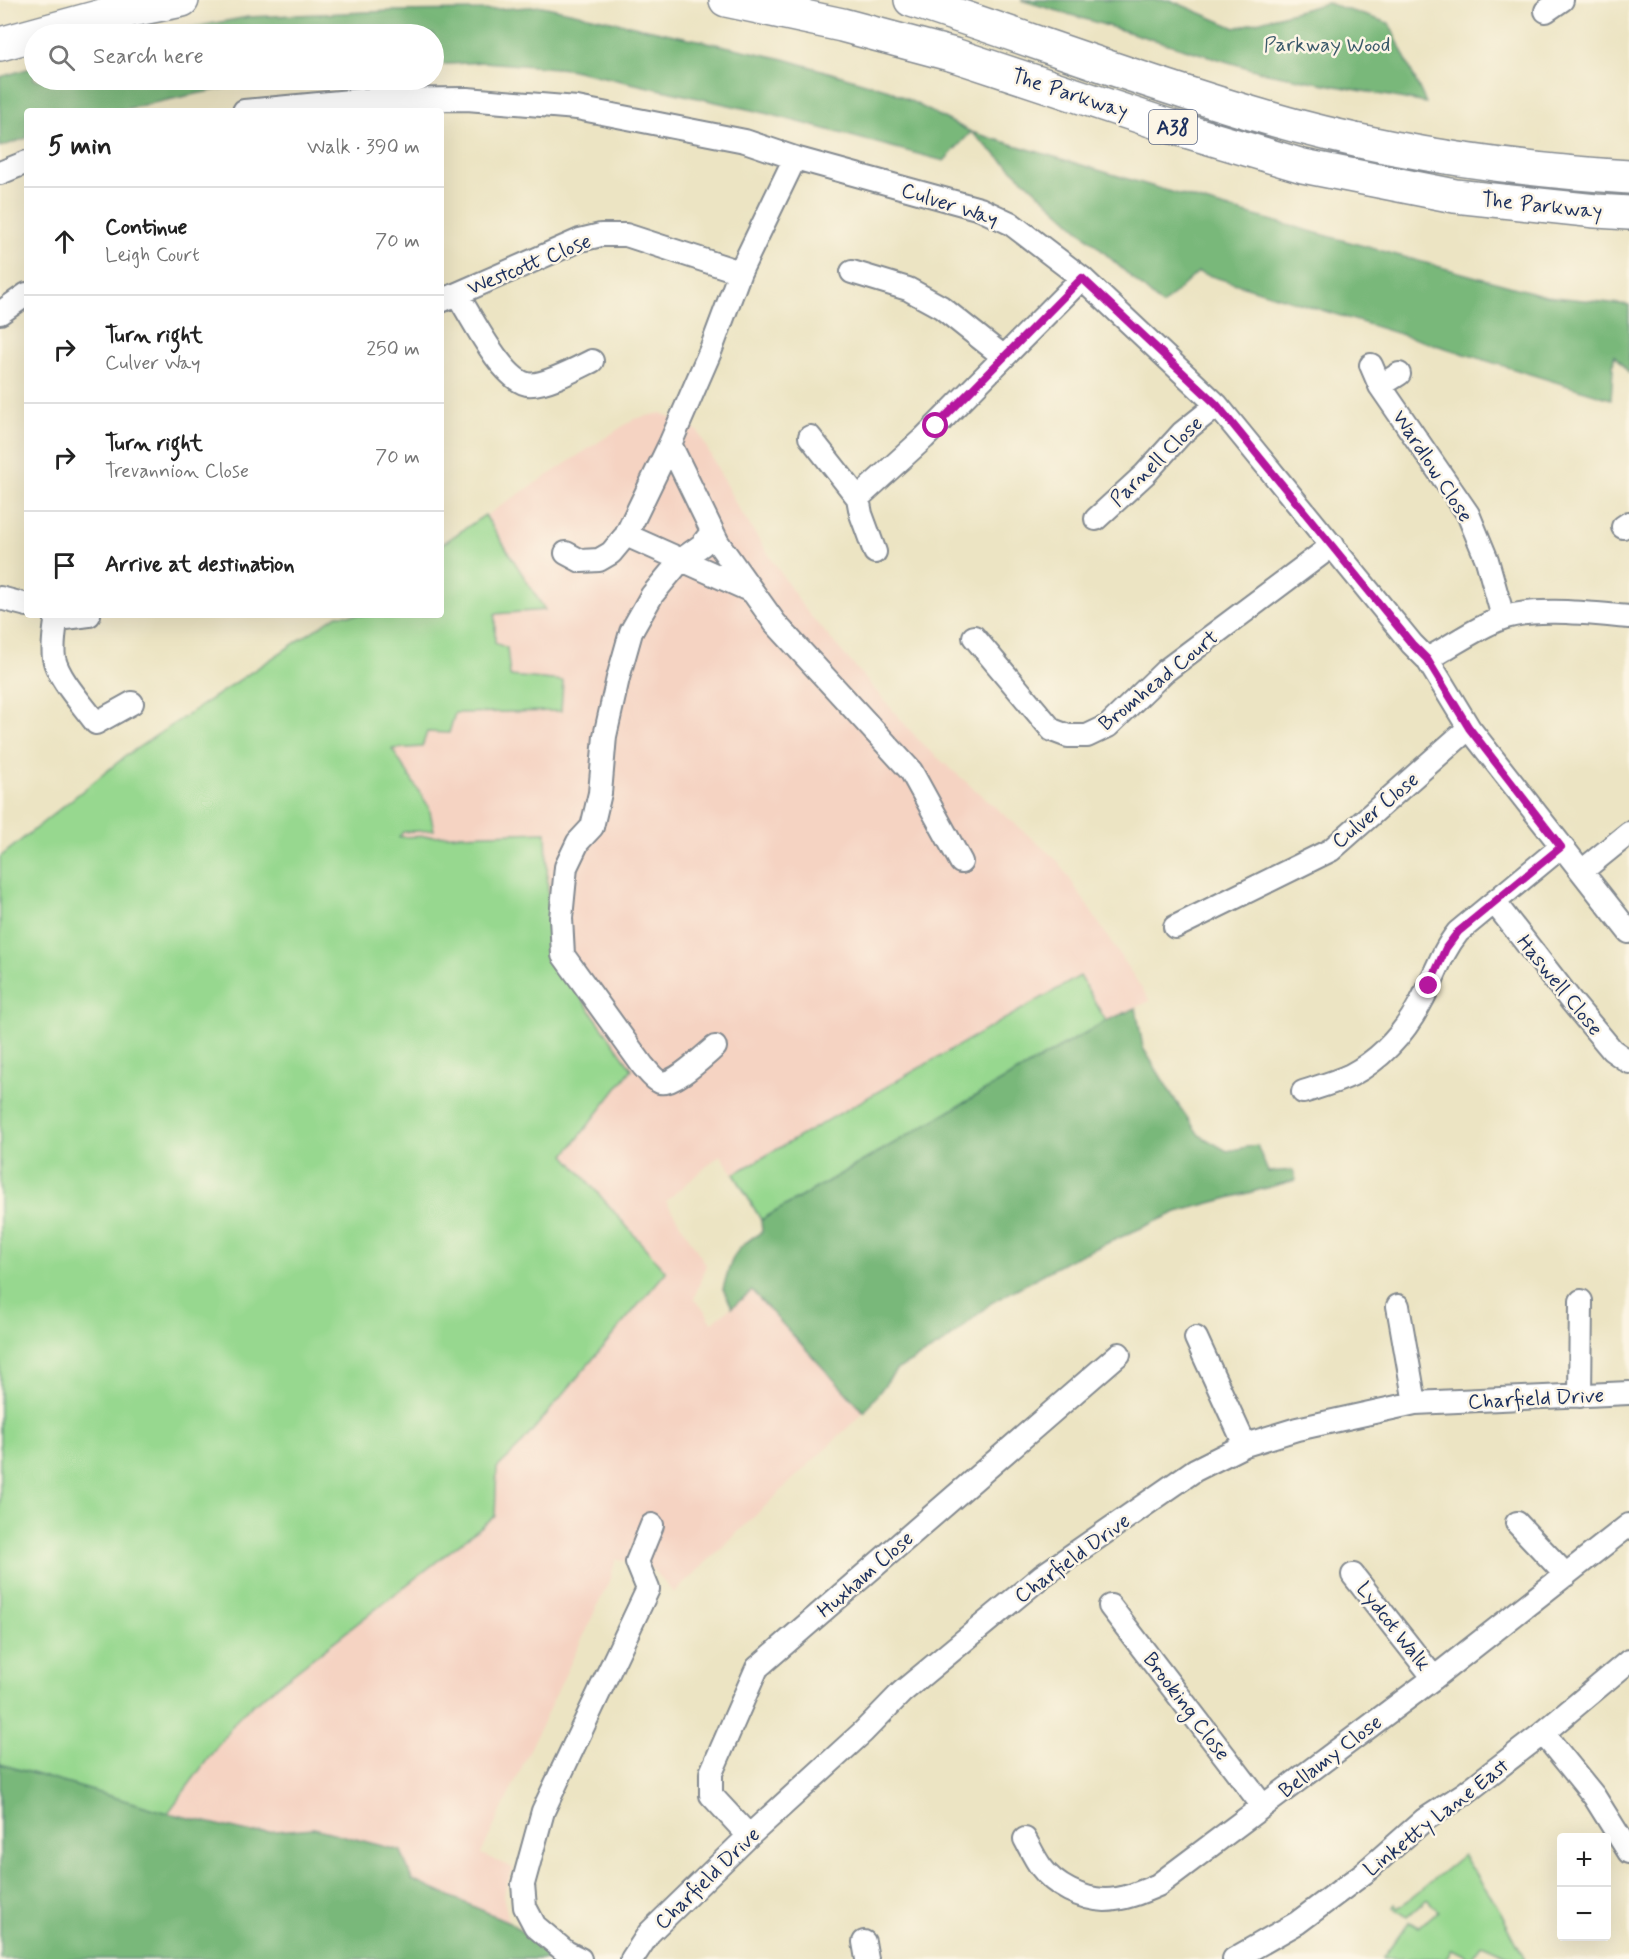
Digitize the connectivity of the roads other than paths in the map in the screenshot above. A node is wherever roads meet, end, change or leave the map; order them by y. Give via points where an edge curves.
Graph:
1 (182, 0) edge
2 (726, 0) edge
3 (911, 0) edge
4 (73, 24) edge
5 (24, 37) edge
6 (0, 44) edge
7 (276, 108) edge
8 (795, 158) junction
9 (24, 163) edge
10 (1304, 166) junction
11 (0, 173) edge
12 (1629, 177) edge
13 (1629, 213) edge
14 (1629, 234) edge
15 (740, 272) junction
16 (852, 272) dead end
17 (1082, 278) junction
18 (24, 296) edge
19 (449, 298) edge
20 (0, 313) edge
21 (1004, 357) junction
22 (592, 361) dead end
23 (1371, 365) dead end
24 (1399, 374) dead end
25 (1380, 386) junction
26 (1217, 405) junction
27 (810, 437) dead end
28 (670, 444) junction
29 (858, 498) junction
30 (1096, 519) dead end
31 (712, 532) junction
32 (626, 535) junction
33 (1333, 546) junction
34 (875, 552) dead end
35 (566, 554) dead end
36 (681, 560) junction
37 (753, 592) junction
38 (0, 598) edge
39 (24, 604) edge
40 (1503, 617) junction
41 (1629, 617) edge
42 (58, 618) edge
43 (974, 637) dead end
44 (1427, 659) junction
45 (132, 703) dead end
46 (1469, 728) junction
47 (1629, 833) edge
48 (1561, 847) junction
49 (961, 862) dead end
50 (1582, 872) junction
51 (1495, 903) junction
52 (1175, 927) dead end
53 (1629, 932) edge
54 (715, 1047) dead end
55 (1629, 1062) edge
56 (1303, 1092) dead end
57 (1581, 1301) dead end
58 (1398, 1306) dead end
59 (1196, 1338) dead end
60 (1119, 1354) dead end
61 (1629, 1393) edge
62 (1580, 1396) junction
63 (1414, 1403) junction
64 (1245, 1444) junction
65 (1517, 1523) dead end
66 (652, 1525) dead end
67 (1629, 1525) edge
68 (1353, 1575) dead end
69 (1566, 1575) junction
70 (1110, 1606) dead end
71 (1629, 1661) edge
72 (1434, 1678) junction
73 (1543, 1733) junction
74 (1263, 1806) junction
75 (749, 1836) junction
76 (1025, 1839) dead end
77 (1629, 1852) edge
78 (580, 1959) edge
79 (632, 1959) edge
80 (1234, 1959) edge

1 - 4 highway
2 - 10 highway, The Parkway / A38 via 842,25 954,56
3 - 12 highway, The Parkway / A38 via 1263,117 1365,142 1467,160
5 - 6 highway
7 - 8 street, Culver Way via 361,100 467,99 566,107 688,128
8 - 15 street
8 - 17 street, Culver Way via 980,209 1010,223
9 - 11 street
10 - 13 highway, The Parkway / A38 via 1455,196
10 - 14 highway, A38 via 1404,199
15 - 19 street, Westcott Close via 626,235 601,235 580,240
15 - 28 street
16 - 21 street via 908,289 941,307
17 - 21 street
17 - 26 street, Culver Way
18 - 20 street
19 - 22 street, Westcott Close via 512,377 528,385 555,379
21 - 29 street
23 - 25 street, Wardlow Close
24 - 25 street, Wardlow Close
25 - 40 street, Wardlow Close via 1468,514
26 - 30 street, Parnell Close via 1182,433
26 - 33 street, Culver Way
27 - 29 street
28 - 31 street
28 - 32 street
29 - 34 street
31 - 36 street
31 - 37 street
32 - 35 street via 611,553 599,560 581,561
32 - 36 street
33 - 43 street, Bromhead Court via 1165,671 1108,726 1087,736 1068,736 1052,730 999,651
33 - 44 street, Culver Way
36 - 37 street
36 - 54 street via 652,595 632,632 605,736 600,793 592,827 578,842 566,867 561,936 563,955 655,1079 673,1080
37 - 49 street via 775,623 911,771
38 - 39 street
40 - 41 street via 1569,612
40 - 44 street
42 - 45 street via 54,659 96,723
44 - 46 street, Culver Way
46 - 48 street, Culver Way
46 - 52 street, Culver Close via 1331,850
47 - 50 street
48 - 50 street, Culver Way
48 - 51 street
50 - 53 street, Culver Way
51 - 55 street, Haswell Close via 1605,1042
51 - 56 street via 1458,932 1446,948 1420,1004 1379,1056 1350,1075
57 - 62 street
58 - 63 street
59 - 64 street
60 - 75 street, Huxham Close via 757,1668 711,1773 711,1795
61 - 62 street, Charfield Drive
62 - 63 street, Charfield Drive
63 - 64 street, Charfield Drive
64 - 75 street, Charfield Drive via 1195,1470 1042,1576 902,1692
65 - 69 street
66 - 78 street via 637,1562 648,1589 543,1811 523,1884 525,1907 535,1926
67 - 69 street, Bellamy Close
68 - 72 street, Lydcot Walk
69 - 72 street, Bellamy Close
70 - 74 street, Brooking Close
71 - 73 street, Linketty Lane East
72 - 74 street, Bellamy Close
73 - 77 street via 1594,1796
73 - 80 street, Linketty Lane East via 1425,1820 1364,1873 1297,1923
74 - 76 street, Bellamy Close via 1158,1886 1106,1900 1077,1894 1058,1884 1041,1868
75 - 79 street, Charfield Drive via 649,1933

